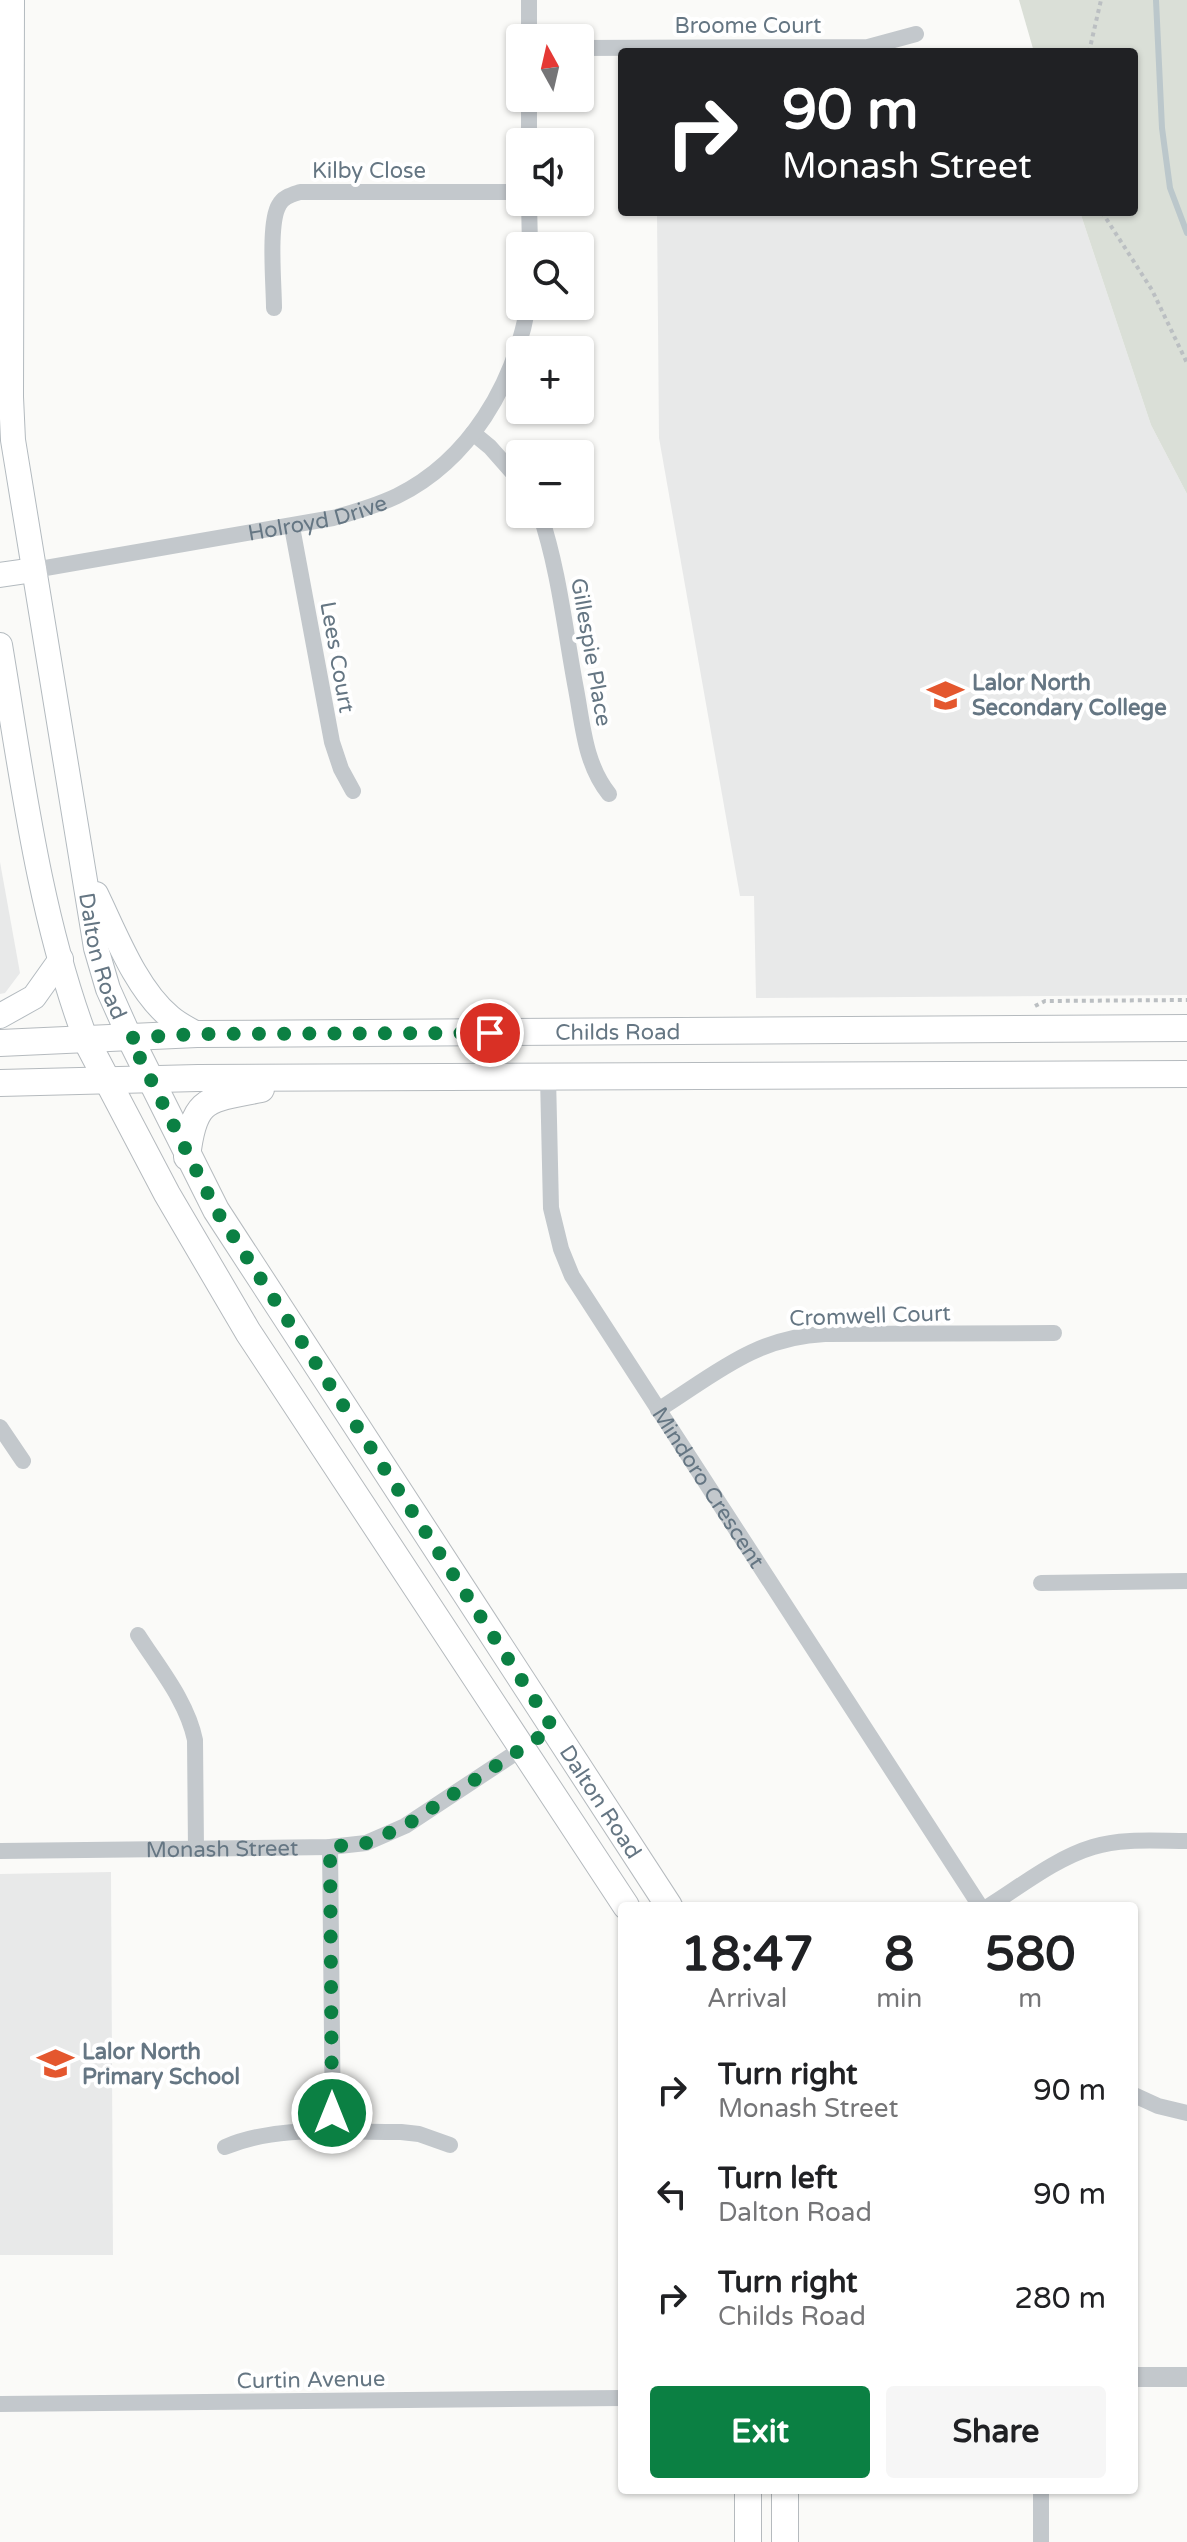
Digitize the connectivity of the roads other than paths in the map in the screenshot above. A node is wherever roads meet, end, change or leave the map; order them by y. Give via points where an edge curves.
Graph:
1 (12, 0) edge
2 (529, 0) edge
3 (529, 24) edge
4 (916, 34) dead end
5 (594, 48) edge
6 (506, 192) edge
7 (274, 308) dead end
8 (525, 320) edge
9 (473, 433) junction
10 (506, 465) edge
11 (292, 527) junction
12 (544, 528) edge
13 (34, 570) junction
14 (0, 575) edge
15 (0, 645) edge
16 (353, 791) dead end
17 (609, 794) dead end
18 (83, 867) junction
19 (61, 959) junction
20 (0, 1016) edge
21 (1187, 1028) edge
22 (547, 1032) junction
23 (197, 1034) junction
24 (130, 1038) junction
25 (86, 1040) junction
26 (0, 1043) edge
27 (1187, 1074) edge
28 (548, 1077) junction
29 (149, 1078) junction
30 (312, 1079) junction
31 (105, 1080) junction
32 (0, 1083) edge
33 (187, 1157) junction
34 (1054, 1333) dead end
35 (658, 1410) junction
36 (0, 1427) edge
37 (23, 1461) dead end
38 (1187, 1581) edge
39 (1041, 1583) dead end
40 (138, 1635) dead end
41 (553, 1728) junction
42 (523, 1748) junction
43 (1187, 1841) edge
44 (330, 1847) junction
45 (196, 1849) junction
46 (0, 1851) edge
47 (623, 1902) edge
48 (666, 1902) edge
49 (977, 1902) edge
50 (996, 1902) edge
51 (1138, 2097) edge
52 (1187, 2113) edge
53 (333, 2133) junction
54 (450, 2145) dead end
55 (225, 2147) dead end
56 (1138, 2377) edge
57 (1187, 2377) edge
58 (618, 2398) edge
59 (0, 2404) edge
60 (748, 2494) edge
61 (785, 2494) edge
62 (1041, 2494) edge
63 (748, 2542) edge
64 (785, 2542) edge
65 (1041, 2542) edge

1 - 13 main road, Dalton Road via 11,397
2 - 3 street
4 - 5 street, Broome Court via 868,47
6 - 7 street, Kilby Close via 288,196 279,204 273,226
8 - 9 street, Holroyd Drive via 514,363
9 - 10 street
9 - 11 street, Holroyd Drive via 425,480 398,496
11 - 13 street, Holroyd Drive
11 - 16 street, Lees Court via 332,742
12 - 17 street, Gillespie Place via 586,746
13 - 14 main road, Holroyd Drive
13 - 18 main road, Dalton Road
15 - 19 main road, Dalton Road
18 - 23 main road via 124,954 155,1001
18 - 24 main road, Dalton Road via 96,948
19 - 20 main road via 34,997
19 - 25 main road, Dalton Road
21 - 22 main road, Childs Road
22 - 23 main road, Childs Road
22 - 28 main road, Mindoro Crescent
23 - 24 main road, Childs Road
24 - 25 main road, Childs Road
24 - 29 main road, Dalton Road
25 - 26 main road, Childs Road
25 - 31 main road, Dalton Road
27 - 28 main road, Childs Road
28 - 30 main road, Childs Road
28 - 35 street, Mindoro Crescent via 551,1208 561,1249 586,1301
29 - 30 main road, Childs Road
29 - 31 main road, Childs Road
29 - 33 main road, Dalton Road
30 - 33 main road via 205,1105 190,1129
31 - 32 main road, Childs Road
31 - 42 main road, Dalton Road via 248,1332
33 - 41 main road, Dalton Road via 285,1320
34 - 35 street, Cromwell Court via 789,1337 756,1348
35 - 49 street, Mindoro Crescent
36 - 37 street
38 - 39 street
40 - 45 street via 192,1723
41 - 42 main road, Monash Street
41 - 48 main road, Dalton Road
42 - 44 street, Monash Street via 405,1826 366,1843
42 - 47 main road, Dalton Road
43 - 50 street via 1093,1847
44 - 45 street, Monash Street
44 - 53 street
45 - 46 street, Monash Street
51 - 52 street
53 - 54 street via 401,2132
53 - 55 street via 257,2136
56 - 57 street
58 - 59 street, Curtin Avenue
60 - 63 main road
61 - 64 main road
62 - 65 street

